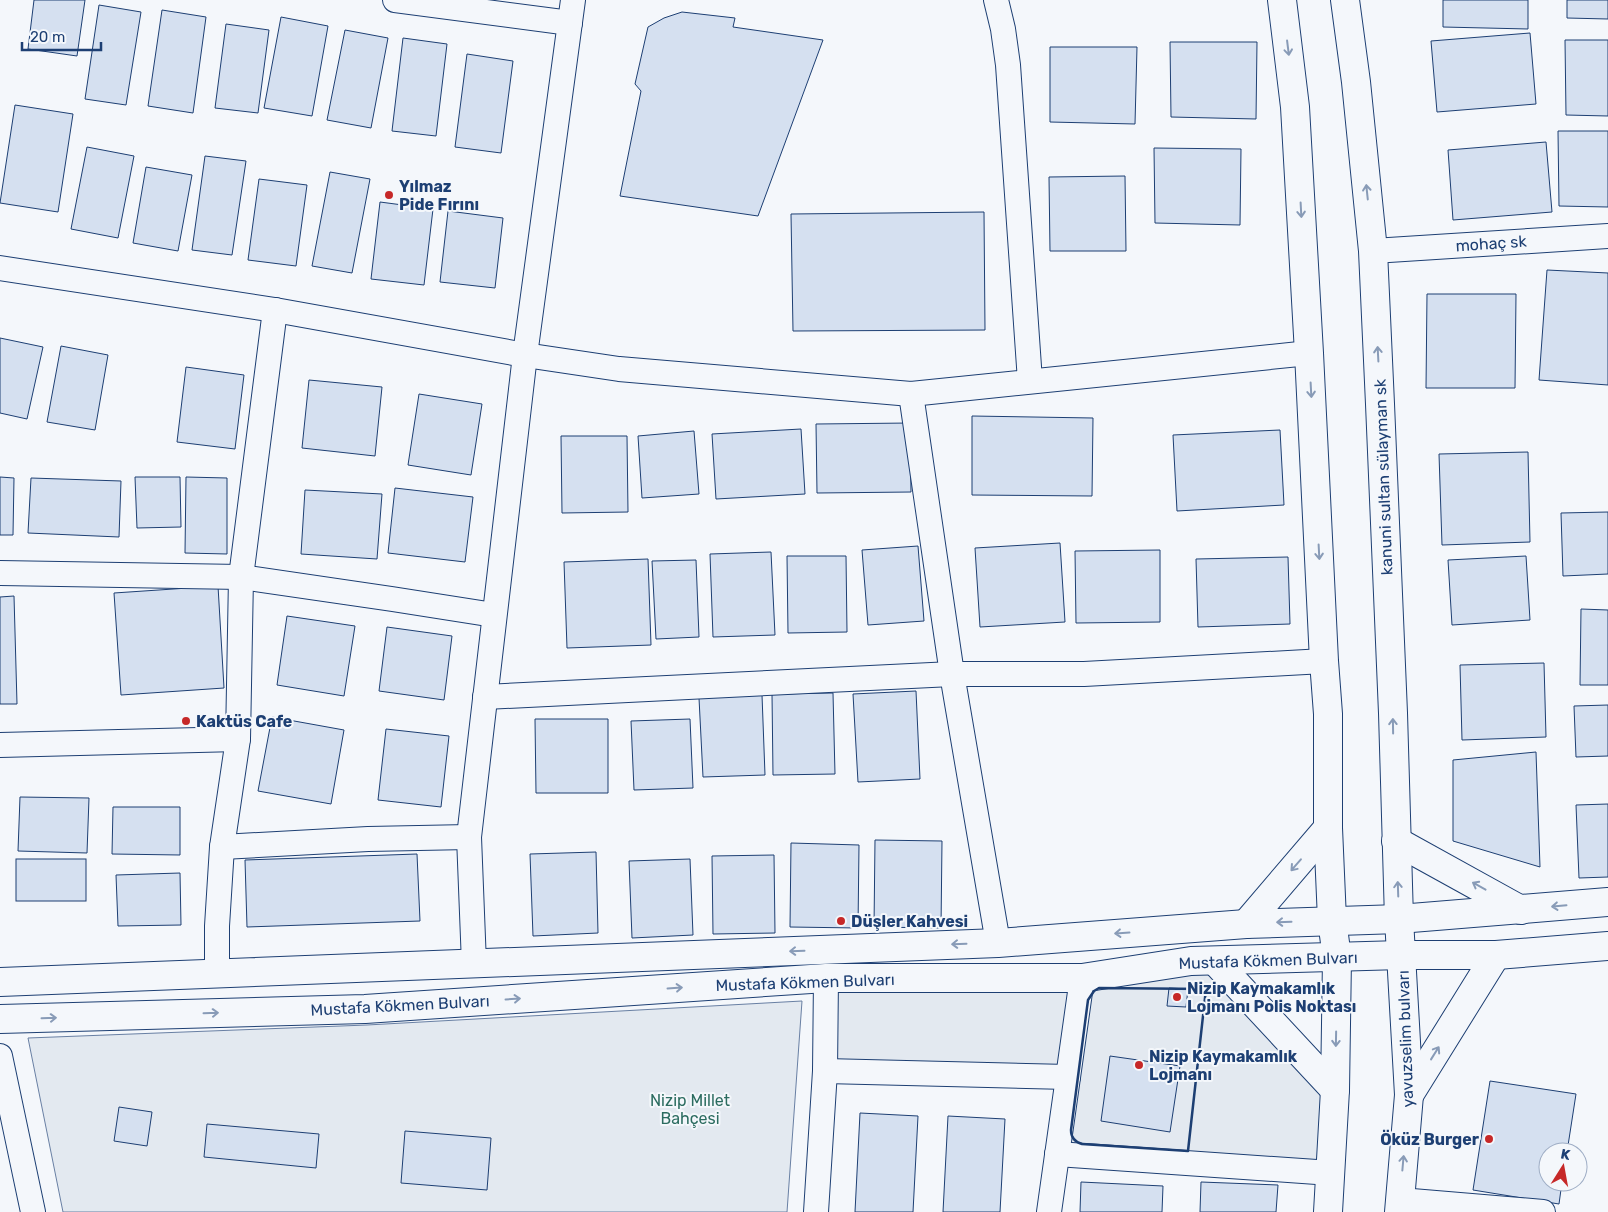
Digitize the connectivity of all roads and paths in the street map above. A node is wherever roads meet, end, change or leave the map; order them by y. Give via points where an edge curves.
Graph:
1 (395, 0) edge
2 (996, 0) edge
3 (1282, 0) edge
4 (1345, 0) edge
5 (572, 11) edge
6 (1608, 236) edge
7 (1373, 251) junction
8 (0, 268) edge
9 (275, 310) junction
10 (1309, 353) junction
11 (525, 355) junction
12 (1030, 381) junction
13 (912, 394) junction
14 (0, 573) edge
15 (241, 577) junction
16 (494, 615) junction
17 (1324, 660) junction
18 (952, 674) junction
19 (485, 697) junction
20 (238, 740) junction
21 (0, 745) edge
22 (1328, 828) junction
23 (469, 837) junction
24 (1396, 841) junction
25 (222, 847) junction
26 (1608, 902) edge
27 (1521, 910) junction
28 (1399, 919) junction
29 (1332, 920) junction
30 (1246, 924) junction
31 (998, 943) junction
32 (1608, 946) edge
33 (1401, 955) junction
34 (1496, 955) junction
35 (1337, 958) junction
36 (1214, 961) junction
37 (474, 964) junction
38 (217, 974) junction
39 (826, 978) junction
40 (1082, 978) junction
41 (0, 982) edge
42 (0, 1019) edge
43 (0, 1056) edge
44 (826, 1071) junction
45 (1068, 1078) junction
46 (1335, 1090) junction
47 (1410, 1095) junction
48 (1057, 1154) junction
49 (1331, 1174) junction
50 (1400, 1206) edge
51 (33, 1212) edge
52 (816, 1212) edge
53 (1049, 1212) edge
54 (1328, 1212) edge
55 (1543, 1212) edge

1 - 5 street
2 - 12 street via 1004,29 1008,65
3 -> 10 main road via 1295,107
7 -> 4 main road, kanuni sultan sülayman sk
5 - 11 street
6 - 7 street, mohaç sk
24 -> 7 main road, kanuni sultan sülayman sk
8 - 9 street
9 - 11 street
9 - 15 street
10 - 12 street
10 -> 17 main road
11 - 13 street via 619,369
11 - 16 street
12 - 13 street
13 - 18 street
14 - 15 street
15 - 16 street
15 - 20 street
16 - 19 street
17 - 18 street via 1084,674
17 - 22 main road via 1328,714
18 - 19 street
18 - 31 street
19 - 23 street
20 - 21 street
20 - 25 street
22 - 29 main road
22 -> 30 main road
23 - 25 street
23 - 37 street
27 -> 24 main road
28 -> 24 main road, kanuni sultan sülayman sk
25 - 38 street
26 -> 27 main road, Mustafa Kökmen Bulvarı
27 - 28 main road, Mustafa Kökmen Bulvarı
28 - 29 main road, Mustafa Kökmen Bulvarı
28 - 33 main road, kanuni sultan sülayman sk
29 -> 30 main road, Mustafa Kökmen Bulvarı
29 - 35 main road
30 -> 31 main road, Mustafa Kökmen Bulvarı
31 -> 37 main road, Mustafa Kökmen Bulvarı
32 - 34 main road, Mustafa Kökmen Bulvarı
33 - 34 main road, Mustafa Kökmen Bulvarı
33 - 35 main road, Mustafa Kökmen Bulvarı
33 - 47 main road, yavuzselim bulvarı
47 -> 34 main road
35 - 36 main road, Mustafa Kökmen Bulvarı
35 -> 46 main road
36 - 40 main road, Mustafa Kökmen Bulvarı via 1191,961
36 - 46 main road
37 - 38 main road, Mustafa Kökmen Bulvarı
38 - 41 main road, Mustafa Kökmen Bulvarı
39 - 40 main road, Mustafa Kökmen Bulvarı
42 -> 39 main road, Mustafa Kökmen Bulvarı via 365,1008
39 - 44 street
40 - 45 street
43 - 51 street
44 - 45 street
44 - 52 street
45 - 48 street
46 - 49 main road
50 -> 47 main road, yavuzselim bulvarı
48 - 49 street
48 - 53 street
49 - 54 main road
50 - 55 street

